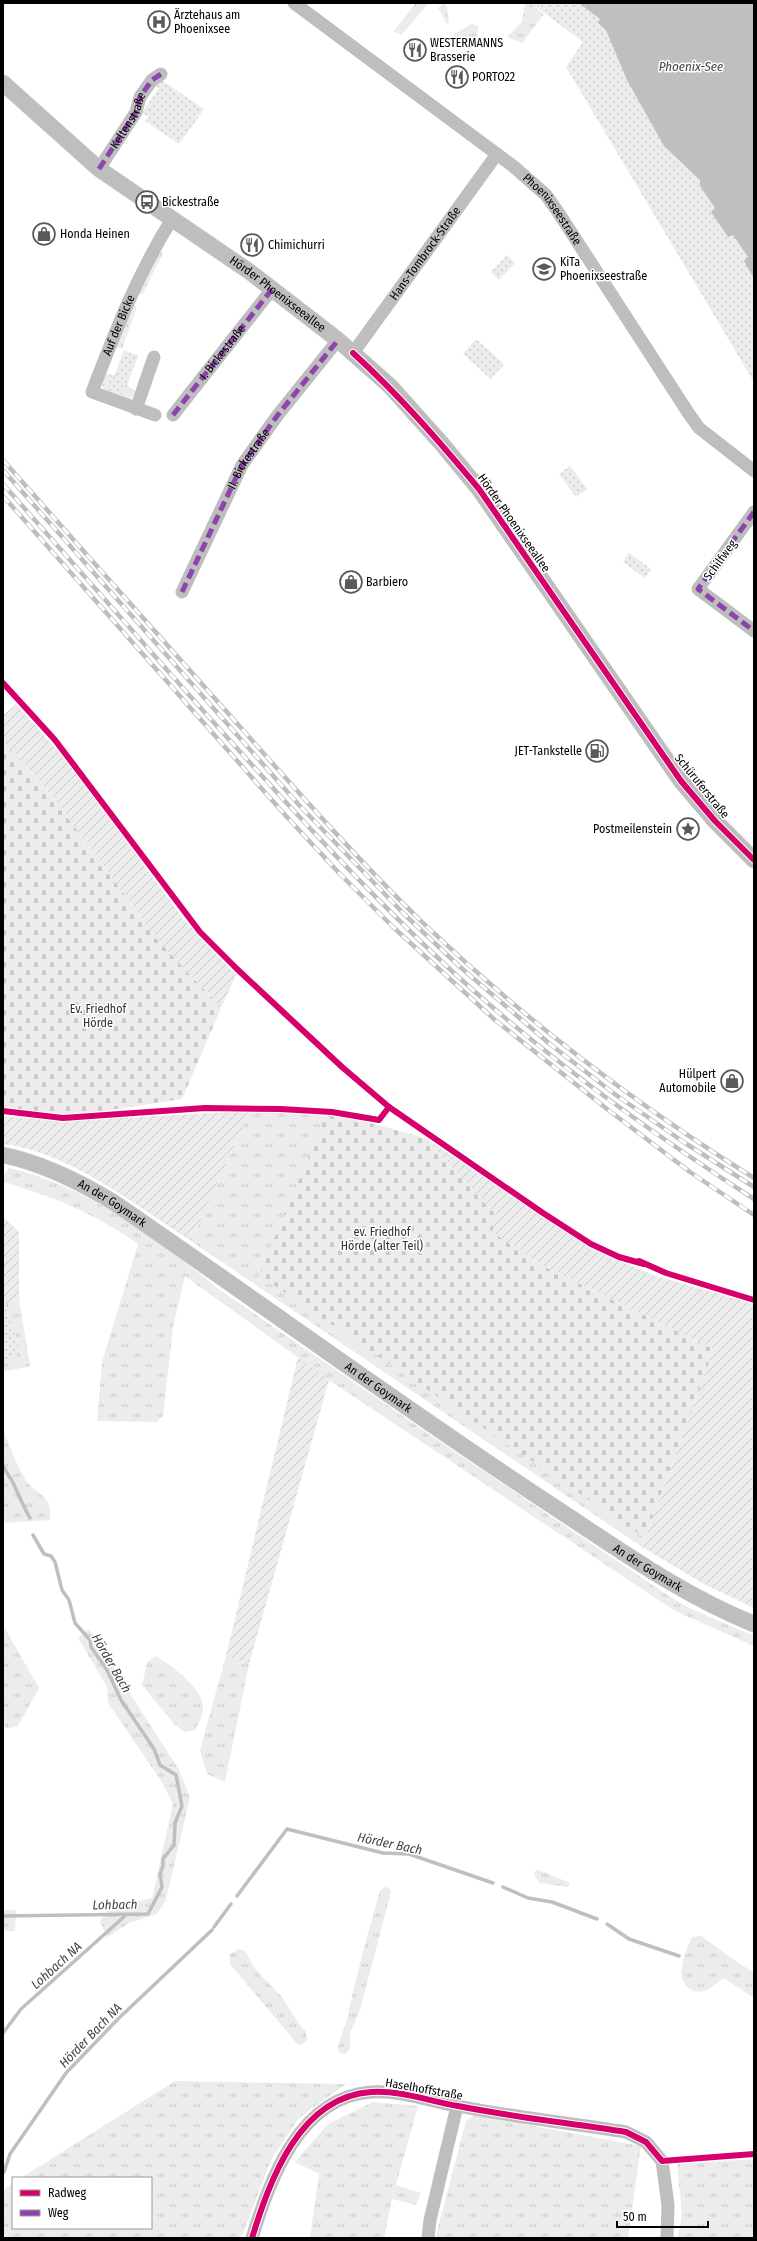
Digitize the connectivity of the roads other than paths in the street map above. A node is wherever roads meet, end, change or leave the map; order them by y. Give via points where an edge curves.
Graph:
1 (294, 3) edge
2 (161, 74) dead end
3 (3, 83) edge
4 (497, 154) junction
5 (99, 169) junction
6 (172, 219) junction
7 (272, 288) junction
8 (338, 340) junction
9 (353, 353) junction
10 (154, 357) dead end
11 (136, 408) junction
12 (155, 415) dead end
13 (172, 415) dead end
14 (754, 471) edge
15 (754, 512) edge
16 (182, 592) dead end
17 (754, 631) edge
18 (639, 721) joint
19 (754, 860) edge
20 (3, 1155) edge
21 (754, 1624) edge
22 (457, 2106) junction
23 (252, 2238) edge
24 (428, 2238) edge
25 (667, 2238) edge

1 - 4 street, Phoenixseestraße
2 - 5 street, Keltenstraße via 152,80 140,97 136,112
3 - 5 main road, Hörder Phoenixseeallee
4 - 9 street, Hans-Tombrock-Straße
4 - 14 street, Phoenixseestraße via 528,177 546,195 699,428
5 - 6 main road, Hörder Phoenixseeallee
6 - 7 main road, Hörder Phoenixseeallee
6 - 11 street, Auf der Bicke via 140,275 92,392
7 - 8 main road, Hörder Phoenixseeallee
7 - 13 street, I. Bickestraße
8 - 9 main road, Hörder Phoenixseeallee
8 - 16 street, II. Bickestraße via 277,416 242,465
9 - 18 main road, Hörder Phoenixseeallee via 390,386 478,489
10 - 11 street
11 - 12 street, Auf der Bicke
15 - 17 street, Schilfweg via 698,589
18 - 19 main road, Schüruferstraße via 700,804
20 - 21 main road, An der Goymark via 60,1174 88,1186 114,1202 471,1452 678,1587 720,1611
22 - 23 street, Haselhoffstraße via 405,2095 371,2092 344,2097 326,2108 310,2122 281,2162 265,2197
22 - 24 street, Haselhoffstraße
22 - 25 street, Haselhoffstraße via 626,2132 646,2142 662,2161 668,2205

